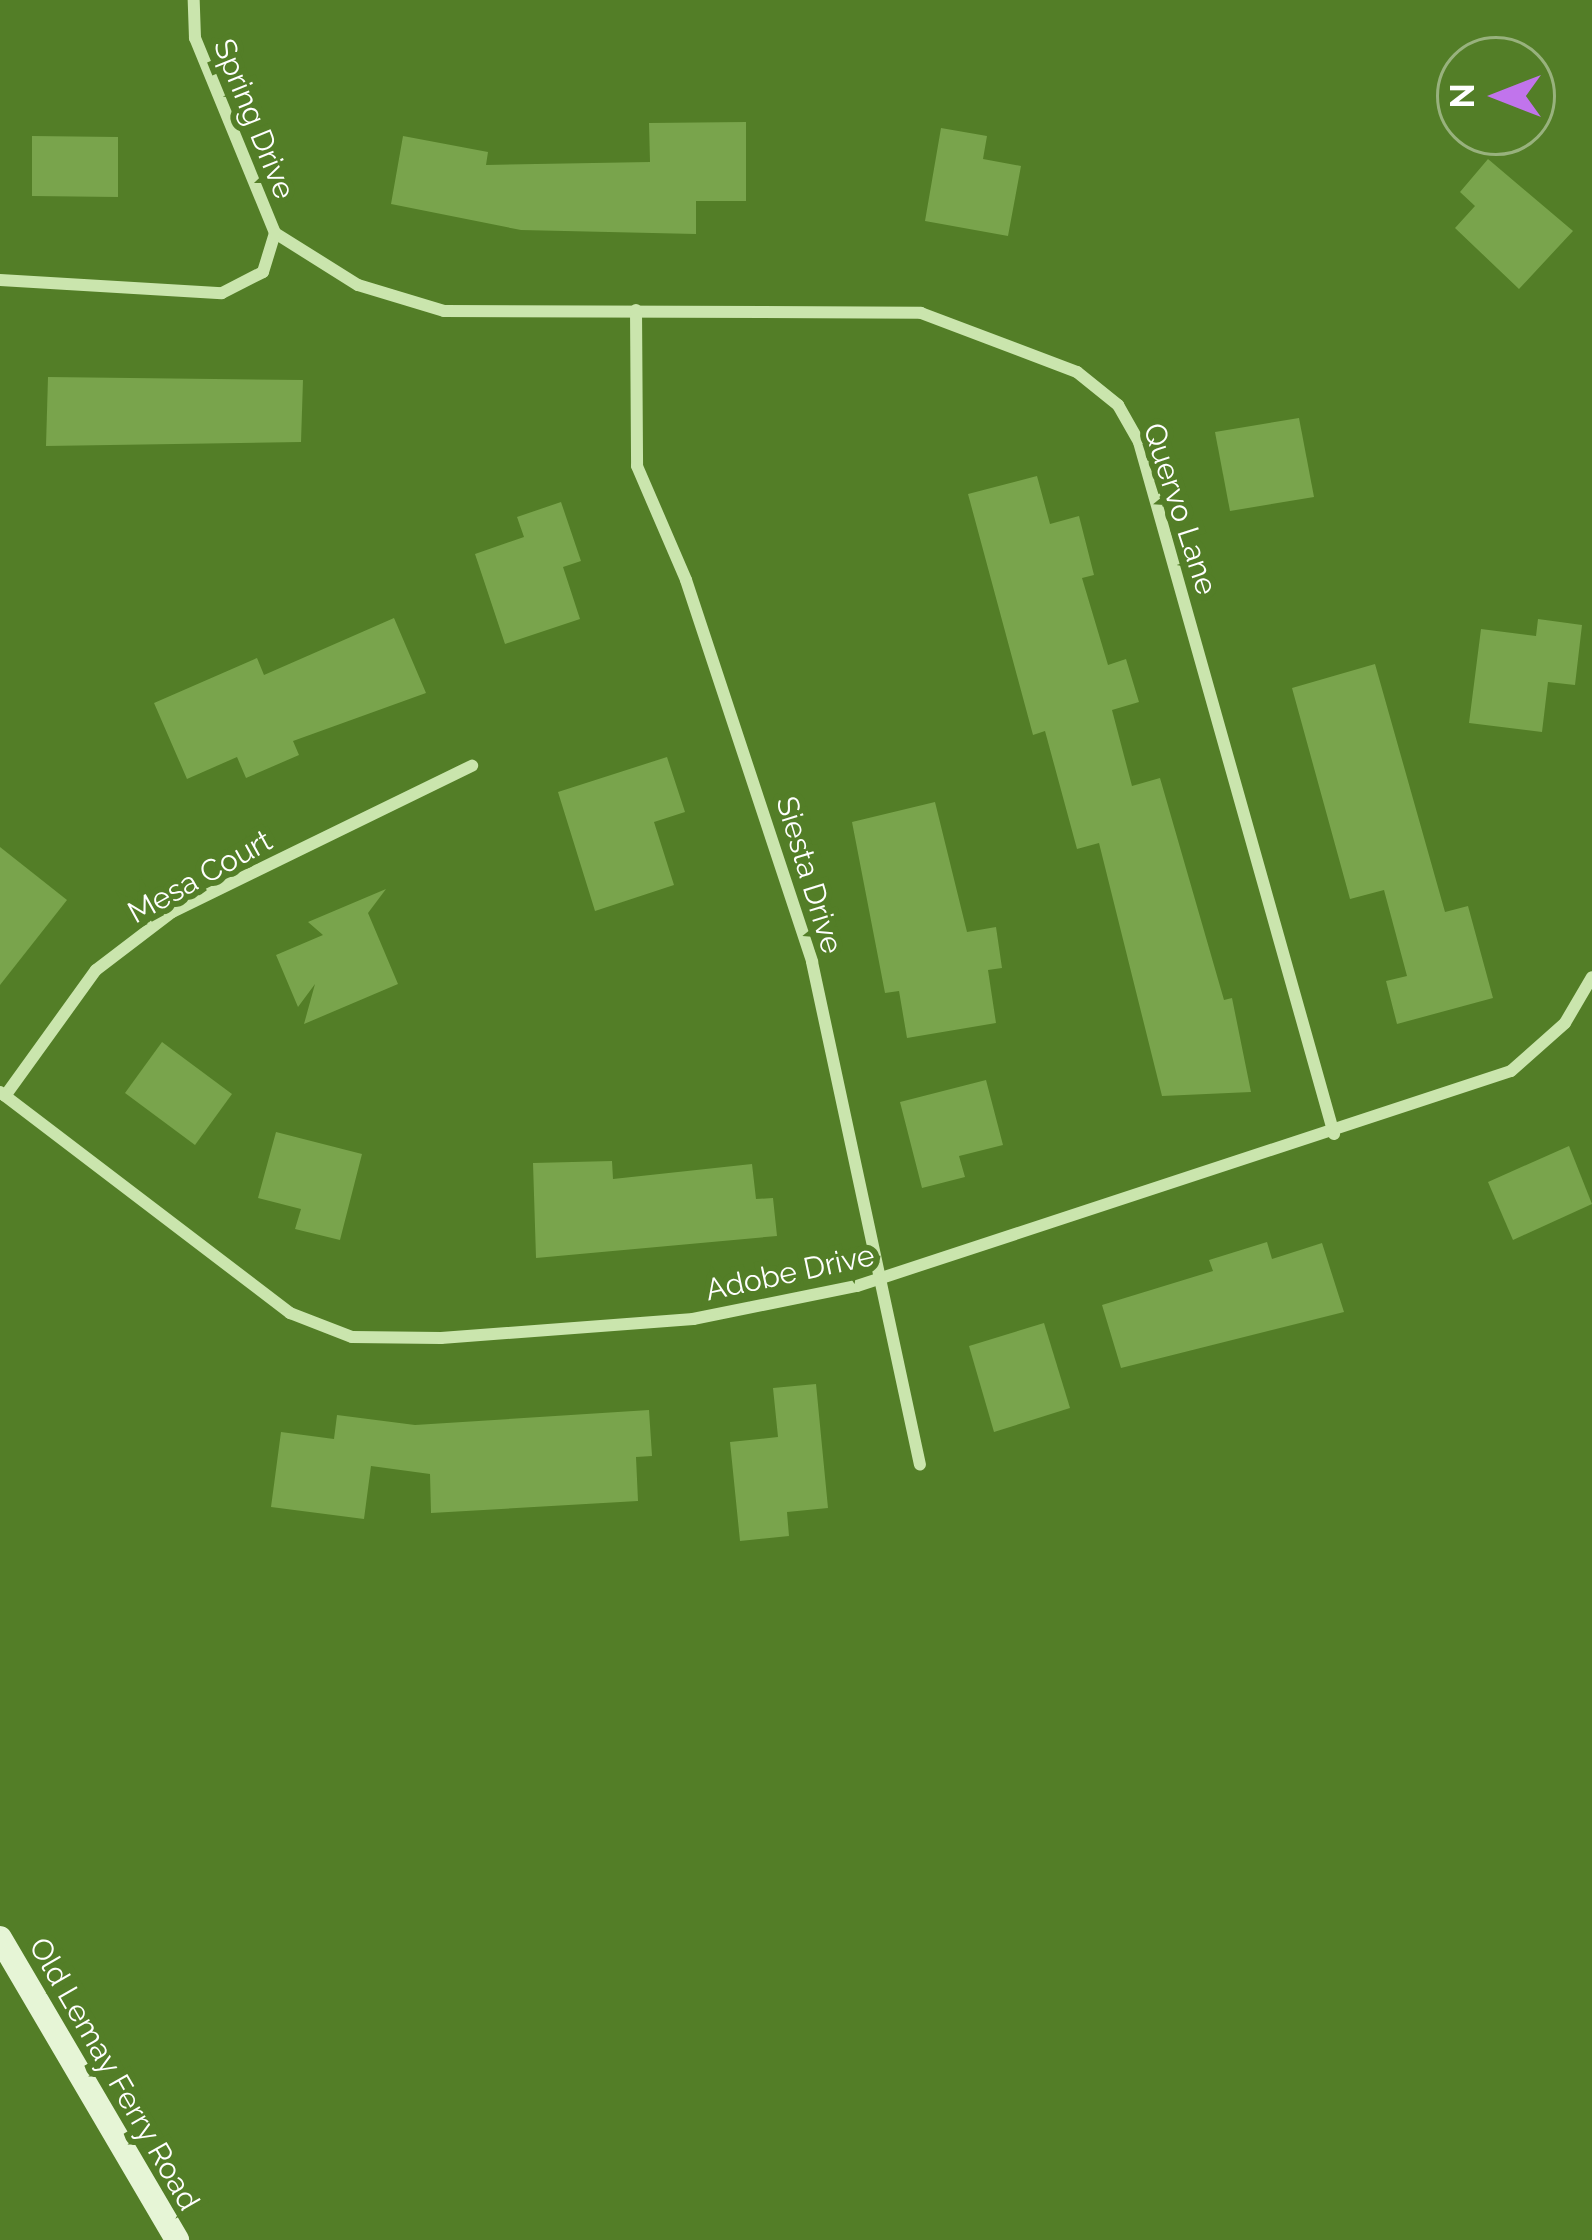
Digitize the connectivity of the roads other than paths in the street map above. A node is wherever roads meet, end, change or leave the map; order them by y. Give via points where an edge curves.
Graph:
1 (194, 0) edge
2 (275, 233) junction
3 (0, 280) edge
4 (636, 310) junction
5 (472, 766) dead end
6 (1592, 977) edge
7 (2, 1094) edge
8 (1334, 1134) junction
9 (874, 1281) junction
10 (920, 1465) dead end
11 (0, 1938) edge
12 (177, 2240) edge

1 - 2 street, Spring Drive via 195,38
2 - 3 street, Spring Drive via 263,272 222,293
2 - 4 street, Quervo Lane via 358,285 444,311
4 - 8 street, Quervo Lane via 922,313 1076,373 1118,405 1146,464
4 - 9 street, Siesta Drive via 637,466 693,600 812,962
5 - 7 street, Mesa Court via 132,940 96,970
6 - 8 street, Adobe Drive via 1565,1023 1511,1071
7 - 9 street, Adobe Drive via 255,1292 352,1337 693,1319
8 - 9 street, Adobe Drive
9 - 10 street, Siesta Drive
11 - 12 main road, Old Lemay Ferry Road

